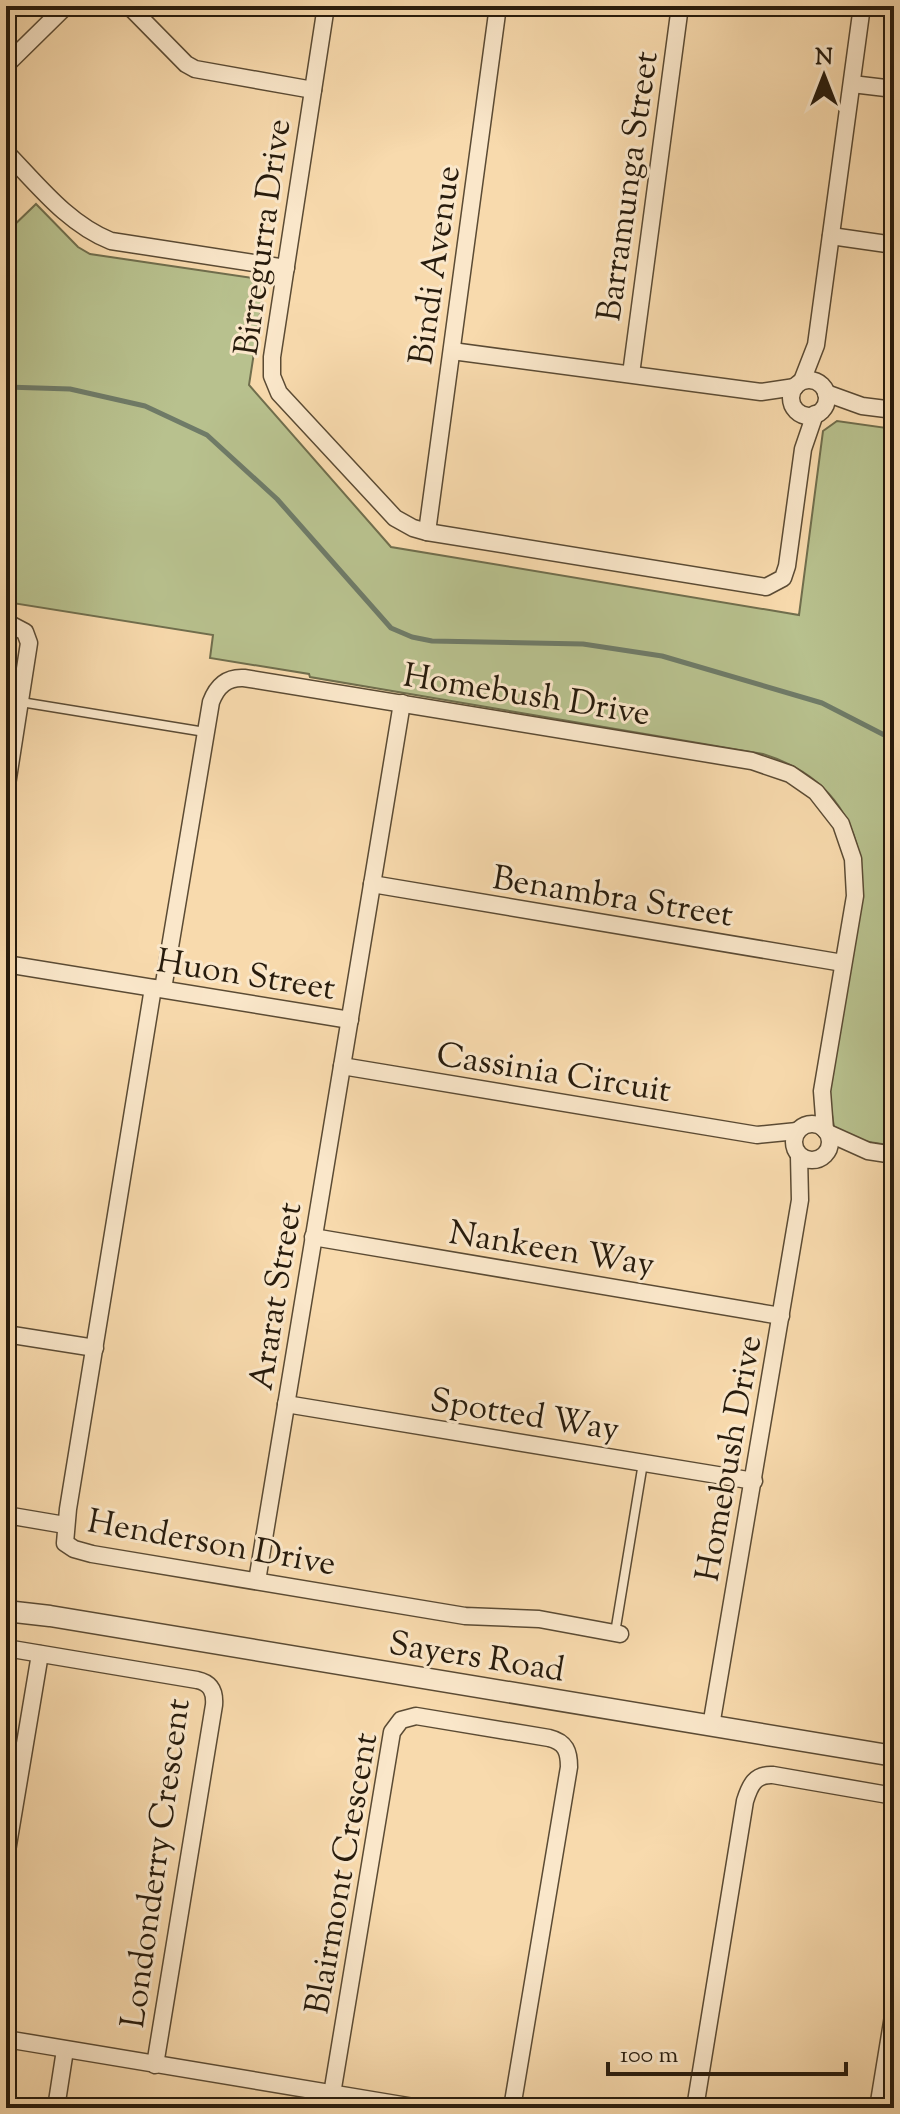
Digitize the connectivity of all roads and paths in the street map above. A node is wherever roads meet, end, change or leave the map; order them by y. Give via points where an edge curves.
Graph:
1 (66, 6) edge
2 (129, 6) edge
3 (326, 6) edge
4 (498, 6) edge
5 (680, 6) edge
6 (862, 6) edge
7 (6, 65) edge
8 (852, 84) junction
9 (894, 89) edge
10 (313, 90) junction
11 (6, 152) edge
12 (831, 236) junction
13 (894, 245) edge
14 (286, 268) junction
15 (816, 345) junction
16 (452, 351) junction
17 (631, 374) junction
18 (799, 384) junction
19 (824, 389) junction
20 (761, 392) junction
21 (862, 406) junction
22 (796, 408) junction
23 (894, 410) edge
24 (818, 413) junction
25 (803, 449) junction
26 (427, 532) junction
27 (6, 622) edge
28 (21, 702) junction
29 (402, 703) junction
30 (205, 732) junction
31 (6, 791) edge
32 (372, 884) junction
33 (843, 963) junction
34 (6, 964) edge
35 (158, 989) junction
36 (350, 1020) junction
37 (342, 1066) junction
38 (822, 1091) junction
39 (800, 1128) junction
40 (826, 1131) junction
41 (757, 1135) junction
42 (868, 1151) junction
43 (797, 1154) junction
44 (894, 1155) edge
45 (822, 1158) junction
46 (800, 1200) junction
47 (313, 1237) junction
48 (781, 1316) junction
49 (6, 1334) edge
50 (95, 1348) junction
51 (286, 1404) junction
52 (643, 1463) junction
53 (754, 1481) junction
54 (6, 1515) edge
55 (65, 1525) junction
56 (257, 1581) junction
57 (6, 1604) edge
58 (6, 1611) edge
59 (50, 1616) junction
60 (618, 1633) joint
61 (6, 1648) edge
62 (40, 1654) junction
63 (711, 1726) junction
64 (894, 1756) edge
65 (894, 1796) edge
66 (6, 1857) edge
67 (894, 2010) edge
68 (6, 2039) edge
69 (65, 2050) junction
70 (155, 2065) junction
71 (332, 2094) junction
72 (56, 2108) edge
73 (420, 2108) edge
74 (512, 2108) edge
75 (695, 2108) edge
76 (878, 2108) edge

1 - 7 street
2 - 10 street via 195,69
3 - 10 street, Birregurra Drive
4 - 16 street, Bindi Avenue
5 - 17 street, Barramunga Street
6 - 8 street
8 - 9 street
8 - 12 street
10 - 14 street, Birregurra Drive
11 - 14 street via 93,234
12 - 13 street
12 - 15 street
14 - 26 street, Birregurra Drive via 272,357 279,393 388,512
15 - 18 street
15 - 19 street
16 - 17 street
16 - 26 street, Bindi Avenue
17 - 20 street
18 - 19 street via 812,380
18 - 20 street
18 - 22 street via 792,396
19 - 21 street
19 - 24 street via 826,403
20 - 22 street
21 - 23 street
21 - 24 street
22 - 24 street via 805,415
22 - 25 street
24 - 25 street
25 - 26 street, Birregurra Drive via 787,566 778,582 760,587
27 - 28 street via 21,628 29,643
28 - 30 lane
28 - 31 street
29 - 30 street, Homebush Drive via 237,677 214,693
29 - 32 street, Huon Street
29 - 33 street, Homebush Drive via 752,761 804,782 827,803 850,846 855,883
30 - 35 street, Homebush Drive
32 - 33 street, Benambra Street
32 - 36 street, Huon Street
33 - 38 street, Homebush Drive
34 - 35 street, Huon Street
35 - 36 street, Huon Street
35 - 50 street, Henderson Drive
36 - 37 street, Ararat Street
37 - 41 street, Cassinia Circuit
37 - 47 street, Ararat Street
38 - 39 street, Homebush Drive
38 - 40 street, Homebush Drive
39 - 40 street via 814,1124
39 - 41 street, Cassinia Circuit
39 - 43 street via 793,1141
40 - 42 street
40 - 45 street via 830,1145
41 - 43 street, Cassinia Circuit
42 - 44 street
42 - 45 street
43 - 45 street via 807,1160
43 - 46 street, Homebush Drive
45 - 46 street, Homebush Drive
46 - 48 street, Homebush Drive
47 - 48 street, Nankeen Way
47 - 51 street, Ararat Street
48 - 53 street, Homebush Drive
49 - 50 street
50 - 55 street, Henderson Drive
51 - 52 street, Spotted Way
51 - 56 street, Ararat Street
52 - 53 street, Spotted Way
52 - 60 lane
53 - 63 street, Homebush Drive
54 - 55 street
55 - 56 street, Henderson Drive via 65,1543 80,1552
56 - 60 street, Henderson Drive via 465,1616 539,1619
57 - 59 street, Sayers Road
58 - 59 street, Sayers Road
59 - 63 street, Sayers Road
61 - 62 street, Londonderry Crescent
62 - 66 street
62 - 70 street, Londonderry Crescent via 197,1680 213,1692
63 - 64 street, Sayers Road
65 - 75 street via 773,1775 751,1784
67 - 76 street
68 - 69 street
69 - 70 street
69 - 72 street
70 - 71 street
71 - 73 street
71 - 74 street, Blairmont Crescent via 392,1732 401,1720 416,1716 556,1740 568,1752

